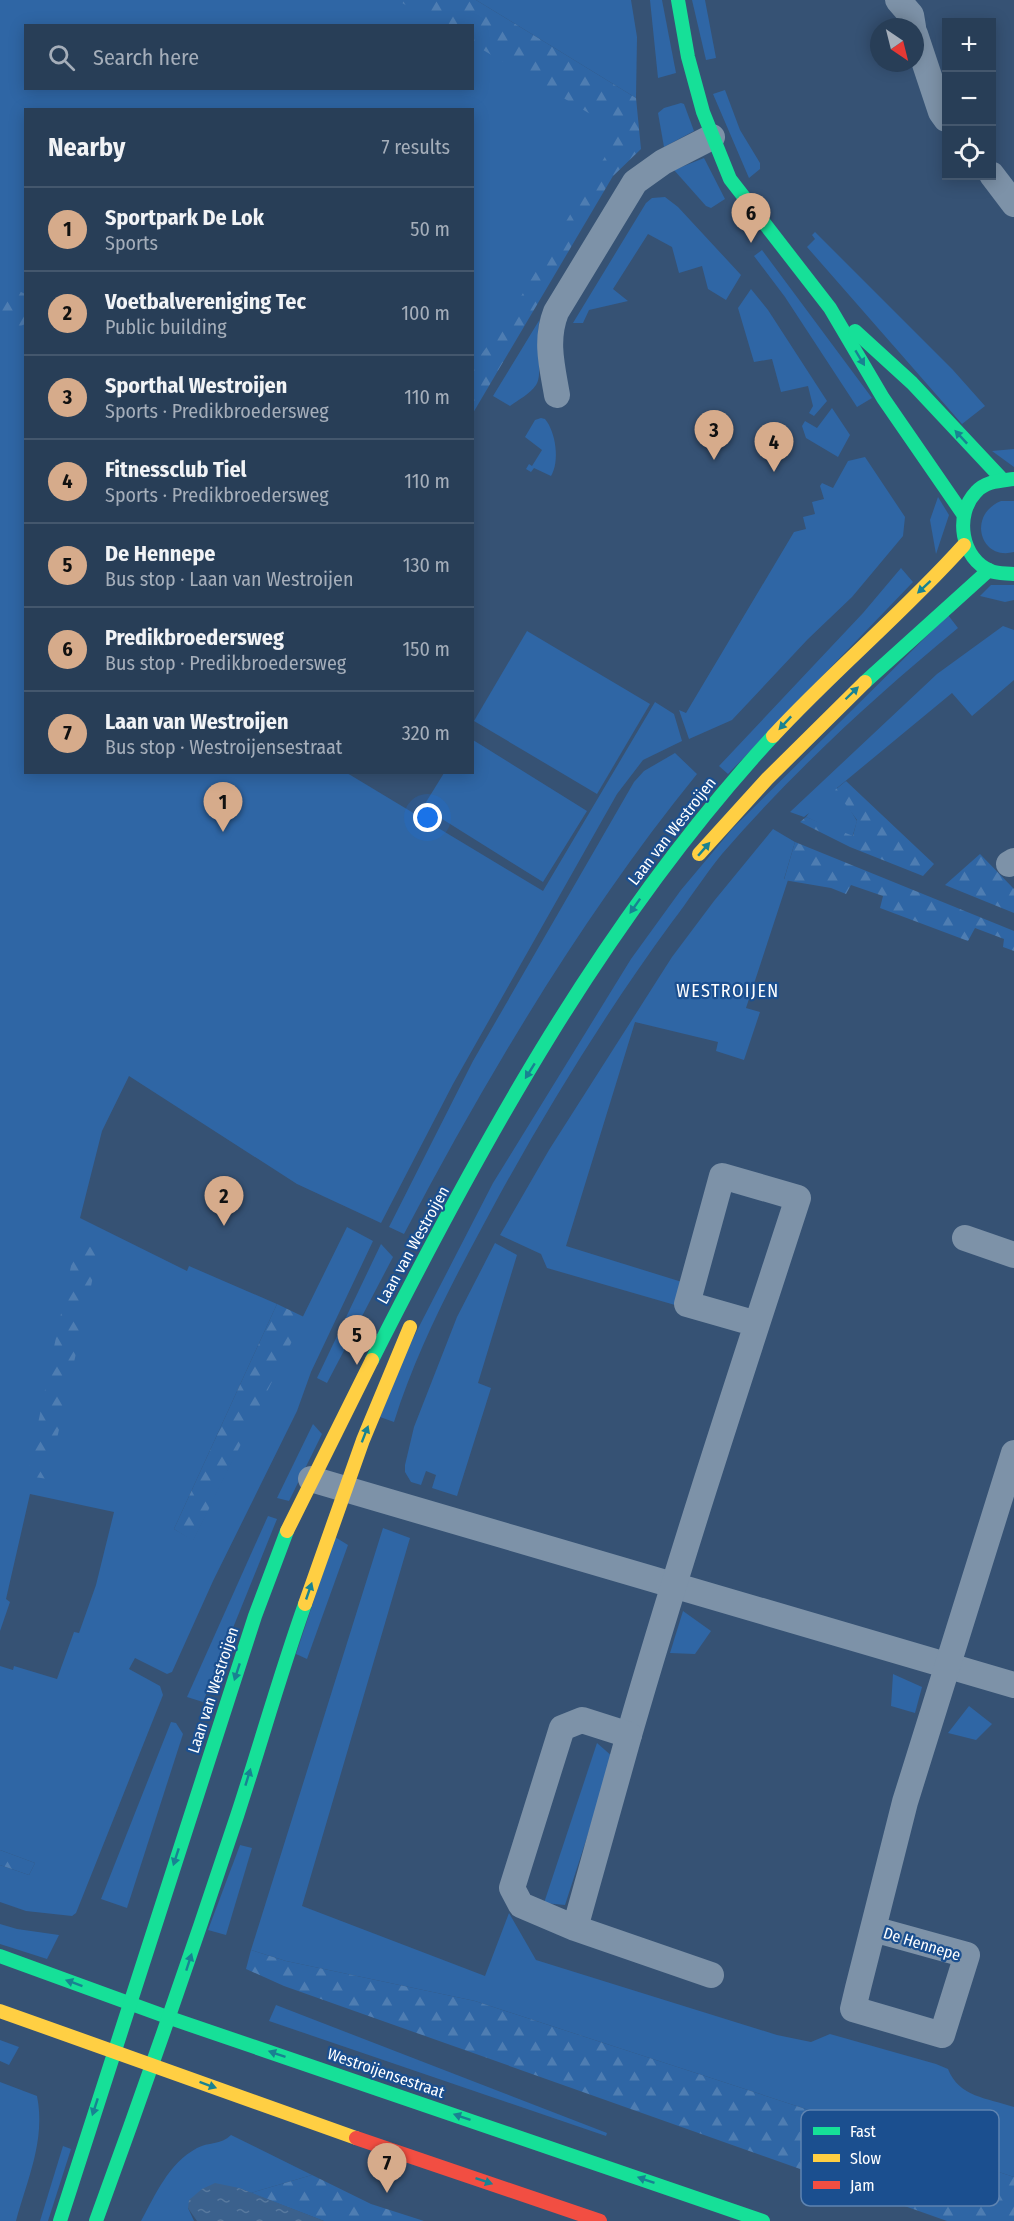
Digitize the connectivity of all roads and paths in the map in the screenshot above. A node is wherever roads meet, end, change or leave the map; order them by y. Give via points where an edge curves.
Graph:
1 (678, 0) edge
2 (898, 0) edge
3 (912, 18) edge
4 (924, 62) edge
5 (942, 111) edge
6 (712, 137) junction
7 (995, 180) edge
8 (1014, 204) edge
9 (830, 308) junction
10 (557, 395) dead end
11 (1008, 479) edge
12 (963, 514) junction
13 (964, 545) junction
14 (989, 570) junction
15 (1014, 574) edge
16 (691, 864) dead end
17 (965, 1238) dead end
18 (1014, 1255) edge
19 (418, 1311) dead end
20 (757, 1324) junction
21 (1014, 1453) edge
22 (311, 1479) junction
23 (346, 1489) junction
24 (674, 1585) junction
25 (947, 1666) junction
26 (1014, 1685) edge
27 (629, 1735) junction
28 (575, 1928) junction
29 (873, 1929) junction
30 (0, 1956) edge
31 (711, 1975) dead end
32 (129, 2003) junction
33 (0, 2011) edge
34 (170, 2018) junction
35 (113, 2051) junction
36 (153, 2066) junction
37 (60, 2221) edge
38 (96, 2221) edge
39 (600, 2221) edge
40 (763, 2221) edge

1 - 6 street via 693,79
2 - 3 street
4 - 5 street
6 - 9 street via 741,195
6 - 10 street via 634,182 615,212 550,327 548,344
7 - 8 street
11 -> 9 street
9 -> 12 street via 883,398
11 - 12 street via 992,481 976,492
12 - 13 street
13 - 14 street via 976,562
13 -> 22 street, Laan van Westroijen via 753,757 669,858 638,902 493,1136 386,1329
14 - 15 street
16 -> 14 street via 824,720
17 - 18 street
23 -> 19 street via 386,1381
20 - 20 street via 687,1304 722,1176 798,1198
20 - 24 street
21 - 25 street, De Hennepe
22 - 23 street
22 -> 32 street, Laan van Westroijen via 255,1616
23 - 24 street
34 -> 23 street via 275,1688
24 - 25 street
24 - 27 street
25 - 26 street
25 - 29 street, De Hennepe via 905,1802
27 - 28 street
27 - 28 street via 582,1720 562,1728 512,1888 521,1905
28 - 31 street
29 - 29 street, De Hennepe via 853,2009 942,2035 967,1955
32 -> 30 street, Westroijensestraat
32 - 34 street, Westroijensestraat
32 - 35 street, Laan van Westroijen
33 - 35 street
34 - 36 street
40 -> 34 street, Westroijensestraat
35 - 36 street
35 -> 37 street, Laan van Westroijen
36 - 38 street
36 -> 39 street

